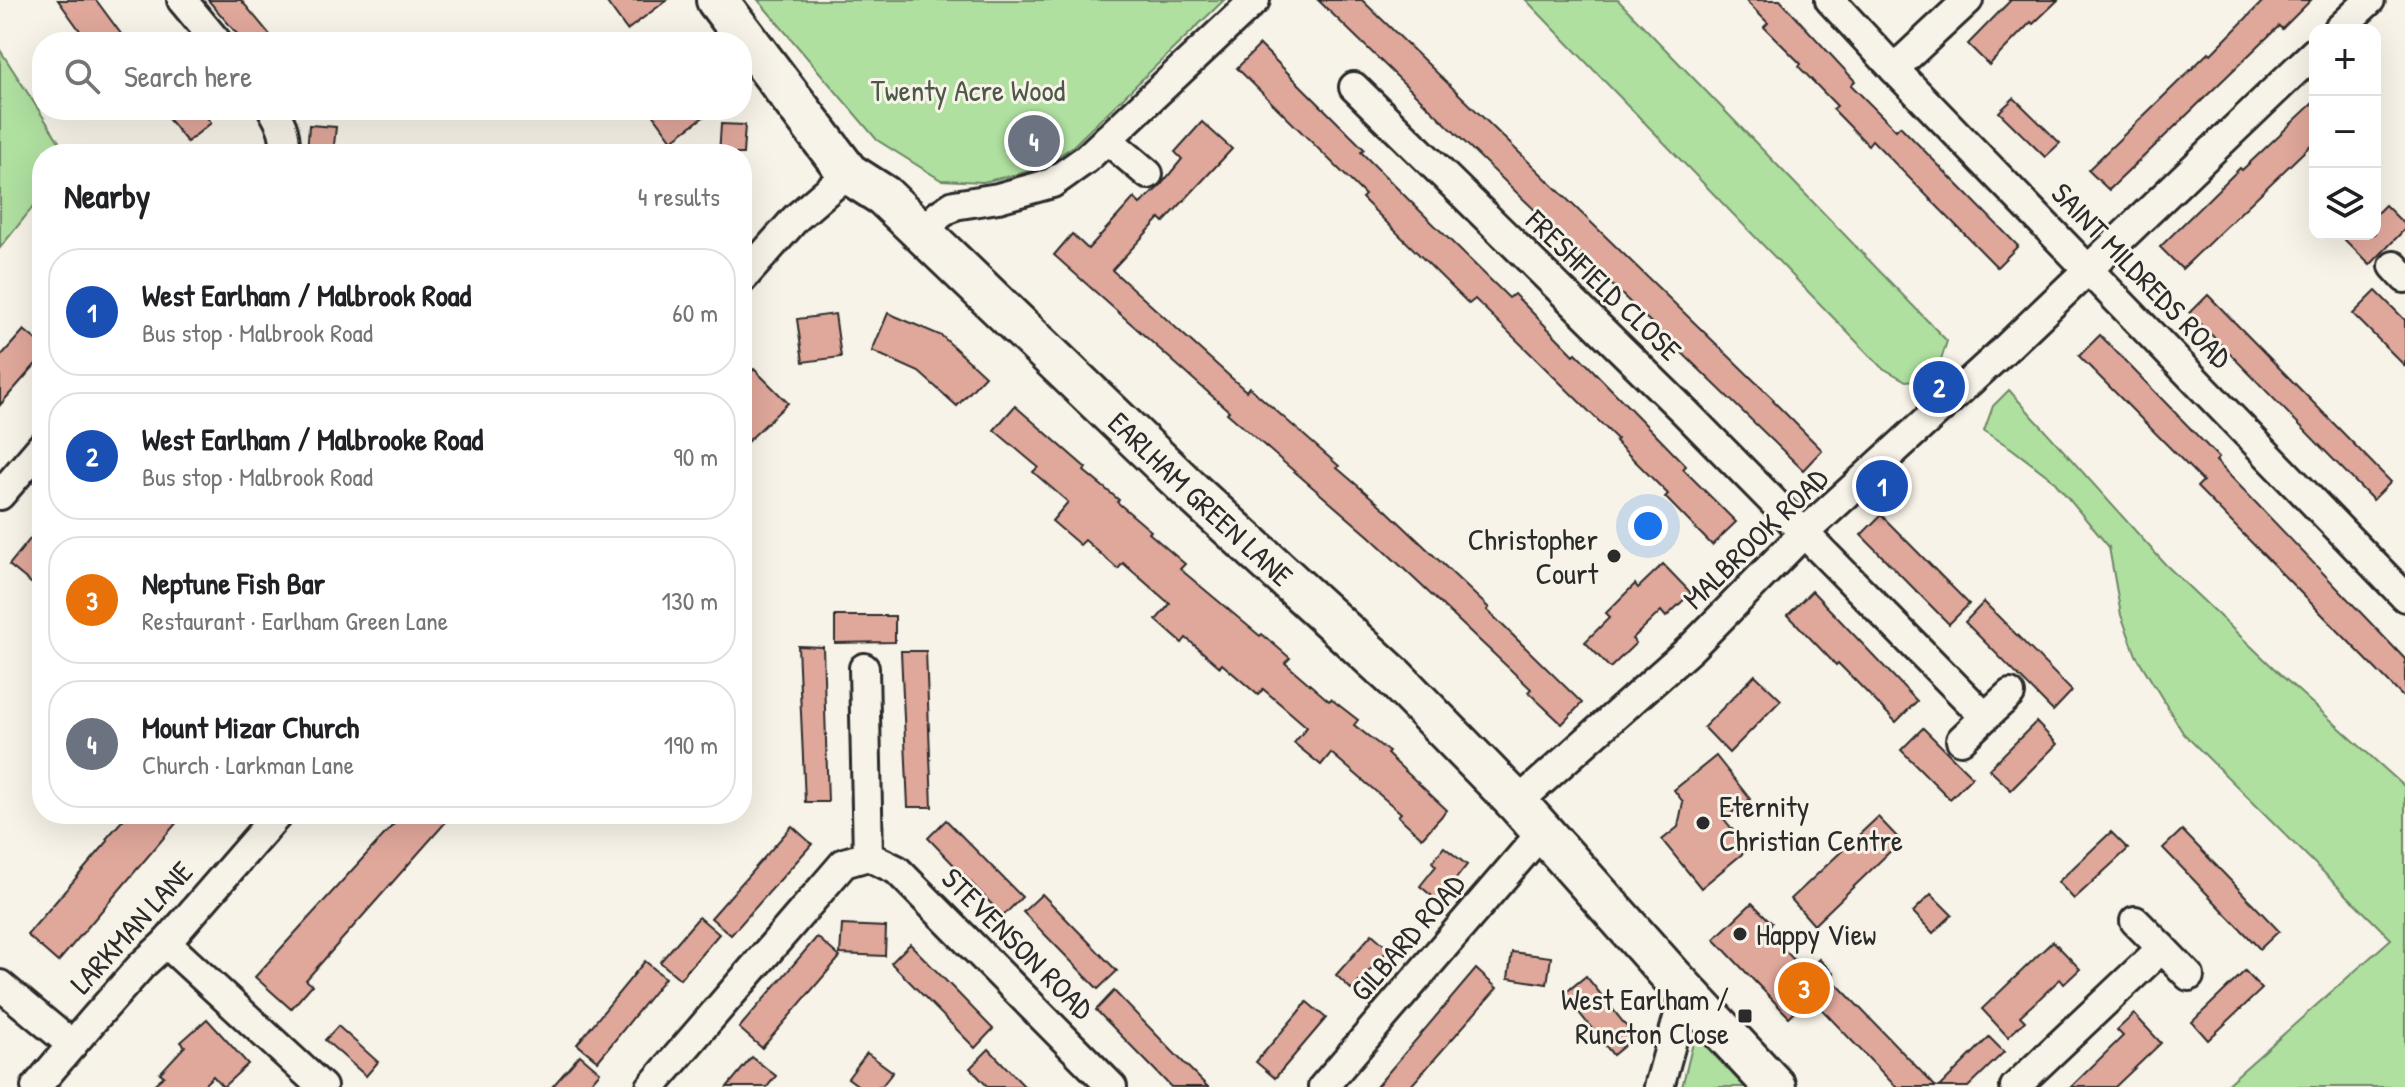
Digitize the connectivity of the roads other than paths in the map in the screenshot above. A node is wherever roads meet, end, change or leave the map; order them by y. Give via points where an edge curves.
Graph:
1 (182, 0) edge
2 (717, 0) edge
3 (1255, 0) edge
4 (1830, 0) edge
5 (1968, 0) edge
6 (2370, 0) edge
7 (2344, 24) edge
8 (209, 32) edge
9 (741, 32) edge
10 (752, 46) edge
11 (2309, 58) edge
12 (1894, 69) junction
13 (1354, 87) dead end
14 (278, 120) edge
15 (1107, 139) junction
16 (286, 144) edge
17 (848, 173) junction
18 (1148, 174) dead end
19 (924, 233) junction
20 (752, 268) edge
21 (2088, 268) junction
22 (32, 458) edge
23 (0, 495) edge
24 (1805, 532) junction
25 (2405, 597) edge
26 (864, 668) dead end
27 (2010, 694) dead end
28 (1985, 717) junction
29 (1961, 740) dead end
30 (1530, 817) junction
31 (269, 824) edge
32 (868, 856) junction
33 (2135, 921) dead end
34 (166, 943) junction
35 (2162, 948) junction
36 (2189, 976) dead end
37 (0, 985) edge
38 (1690, 997) junction
39 (72, 1045) junction
40 (36, 1087) edge
41 (322, 1087) edge
42 (651, 1087) edge
43 (1112, 1087) edge
44 (1323, 1087) edge
45 (1659, 1087) edge
46 (1775, 1087) edge
47 (2015, 1087) edge

1 - 8 street
2 - 9 street, EARLHAM GREEN LANE
3 - 15 street
4 - 12 street, SAINT MILDREDS ROAD
5 - 12 street
6 - 7 street
10 - 17 street, EARLHAM GREEN LANE
11 - 21 street, MALBROOK ROAD
12 - 21 street, SAINT MILDREDS ROAD
13 - 24 street, FRESHFIELD CLOSE
14 - 16 street
15 - 18 street
15 - 19 street via 1052,183 954,205
17 - 19 street, EARLHAM GREEN LANE via 884,196
17 - 20 street via 796,218
19 - 30 street, EARLHAM GREEN LANE via 1192,492 1395,678
21 - 24 street, MALBROOK ROAD
21 - 25 street, SAINT MILDREDS ROAD
22 - 23 street
24 - 28 street, FRESHFIELD CLOSE
24 - 30 street, MALBROOK ROAD
26 - 32 street
27 - 28 street
28 - 29 street
30 - 38 street, EARLHAM GREEN LANE
30 - 44 street, GILBARD ROAD
31 - 34 street, LARKMAN LANE
32 - 42 street via 844,863
32 - 43 street, STEVENSON ROAD via 897,870
33 - 35 street
34 - 39 street, LARKMAN LANE
34 - 41 street
35 - 36 street
35 - 47 street
37 - 39 street
38 - 45 street via 1680,1011
38 - 46 street, EARLHAM GREEN LANE
39 - 40 street, LARKMAN LANE

